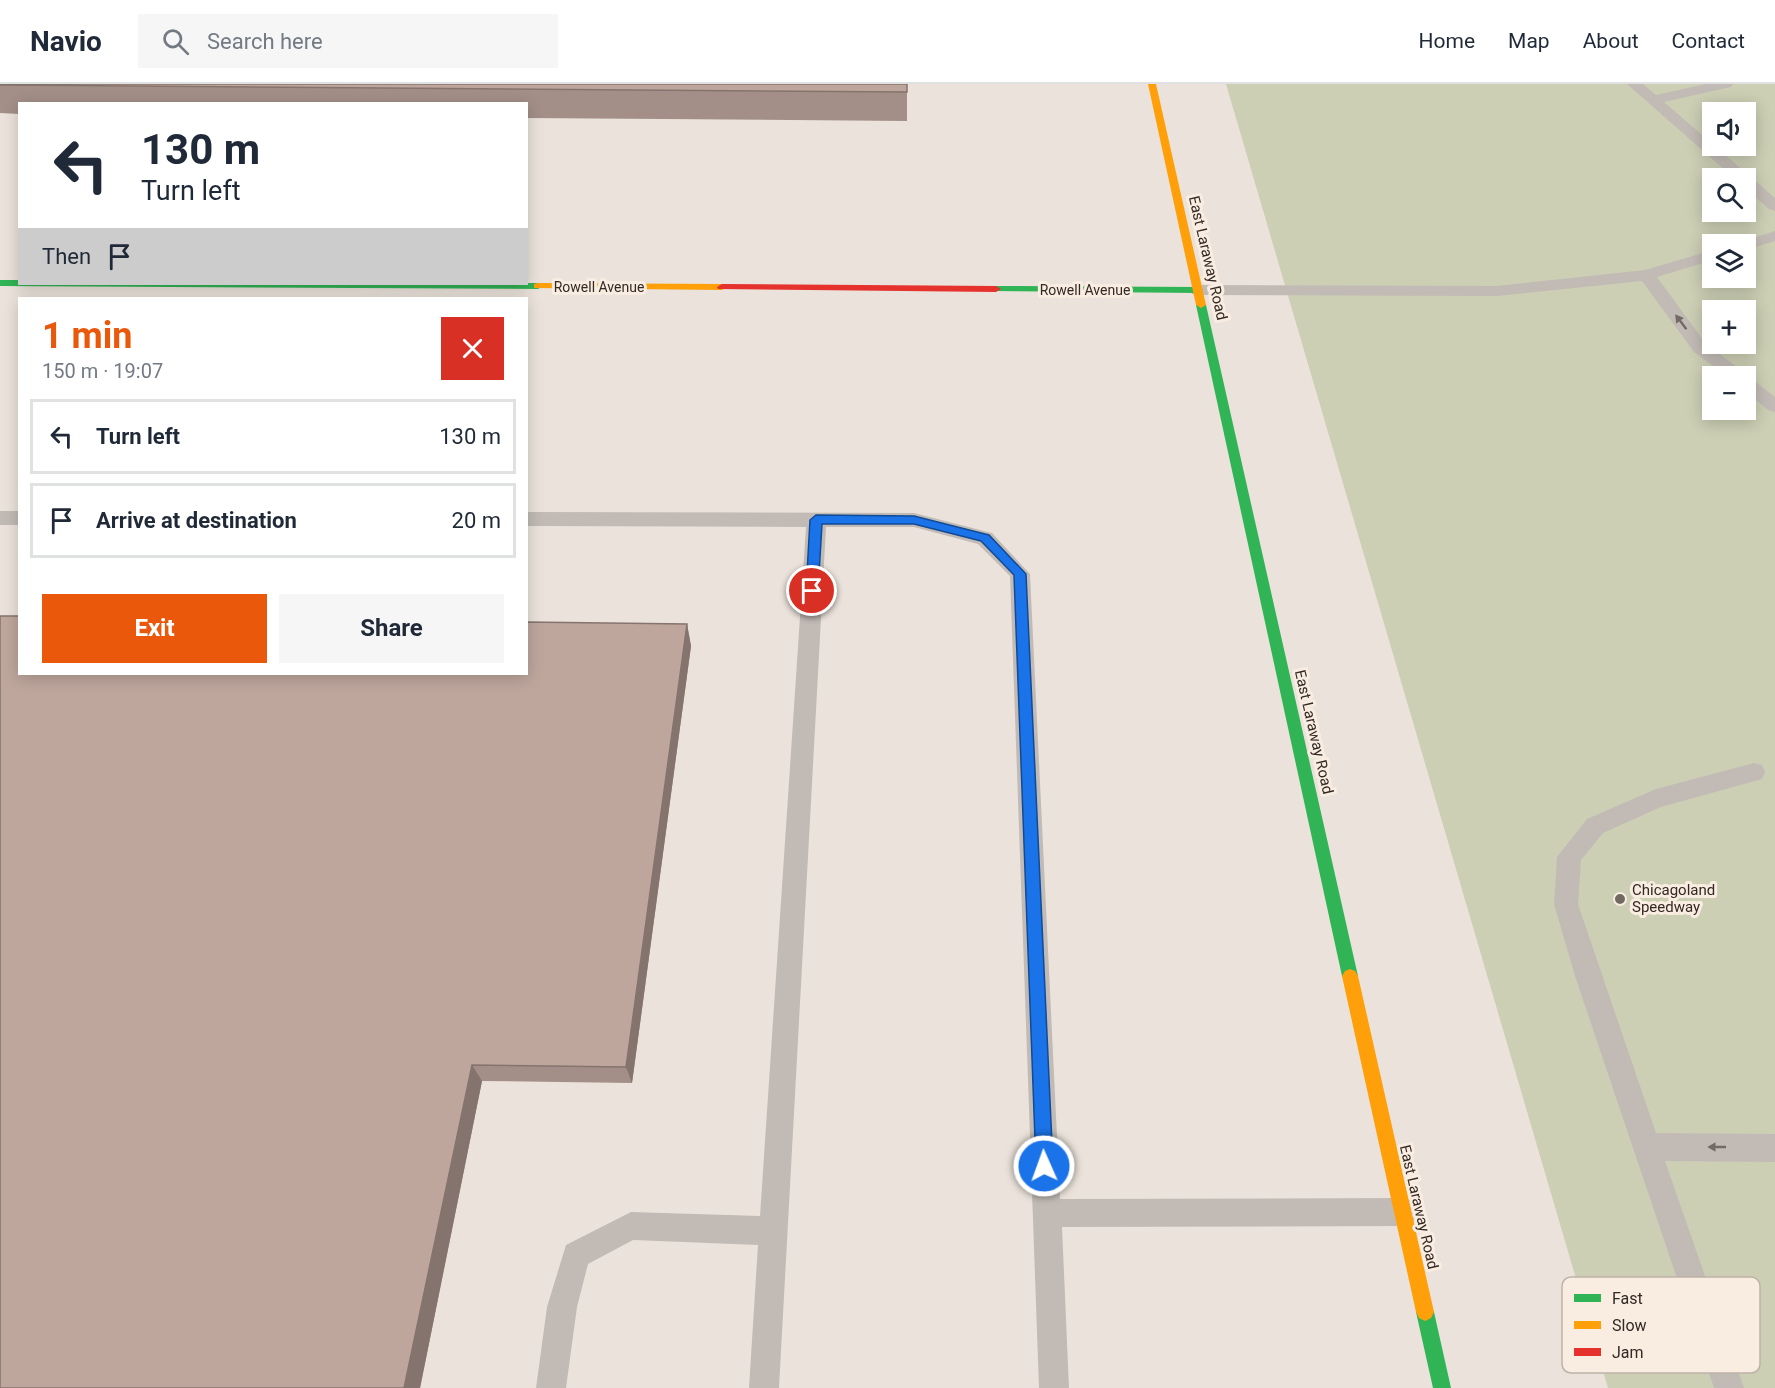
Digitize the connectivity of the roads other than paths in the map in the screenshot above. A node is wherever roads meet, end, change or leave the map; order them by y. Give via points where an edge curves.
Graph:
1 (1152, 84) edge
2 (1634, 84) edge
3 (1726, 84) edge
4 (1653, 100) junction
5 (1731, 168) edge
6 (1756, 190) edge
7 (1775, 206) edge
8 (1775, 236) edge
9 (1756, 242) edge
10 (1702, 258) edge
11 (1647, 275) junction
12 (0, 284) edge
13 (18, 284) edge
14 (200, 285) edge
15 (1198, 290) junction
16 (1724, 366) edge
17 (1756, 391) edge
18 (1775, 406) edge
19 (0, 518) edge
20 (18, 518) edge
21 (528, 519) edge
22 (816, 520) junction
23 (1754, 772) dead end
24 (1647, 1147) junction
25 (1775, 1148) edge
26 (1404, 1212) junction
27 (1046, 1213) junction
28 (773, 1231) junction
29 (1691, 1277) edge
30 (1724, 1373) edge
31 (551, 1388) edge
32 (764, 1388) edge
33 (1054, 1388) edge
34 (1443, 1388) edge
35 (1729, 1388) edge

1 - 15 street, East Laraway Road
2 - 4 lane
3 - 4 lane
4 - 5 lane
6 - 7 lane
8 - 9 lane
10 - 11 lane
11 - 15 lane via 1497,291
16 -> 11 lane via 1700,348
12 - 13 street, Rowell Avenue
14 - 15 street, Rowell Avenue
15 - 26 street, East Laraway Road
17 - 18 lane
19 - 20 lane
21 - 22 lane
22 - 27 lane via 914,520 975,535 985,538 1020,574
22 - 28 lane
23 - 24 lane via 1656,799 1595,826 1569,857 1566,904
25 -> 24 lane
24 - 29 lane
26 - 27 lane
26 - 34 street, East Laraway Road
27 - 33 lane
28 - 31 lane via 631,1226 576,1255 562,1307
28 - 32 lane
30 - 35 lane

